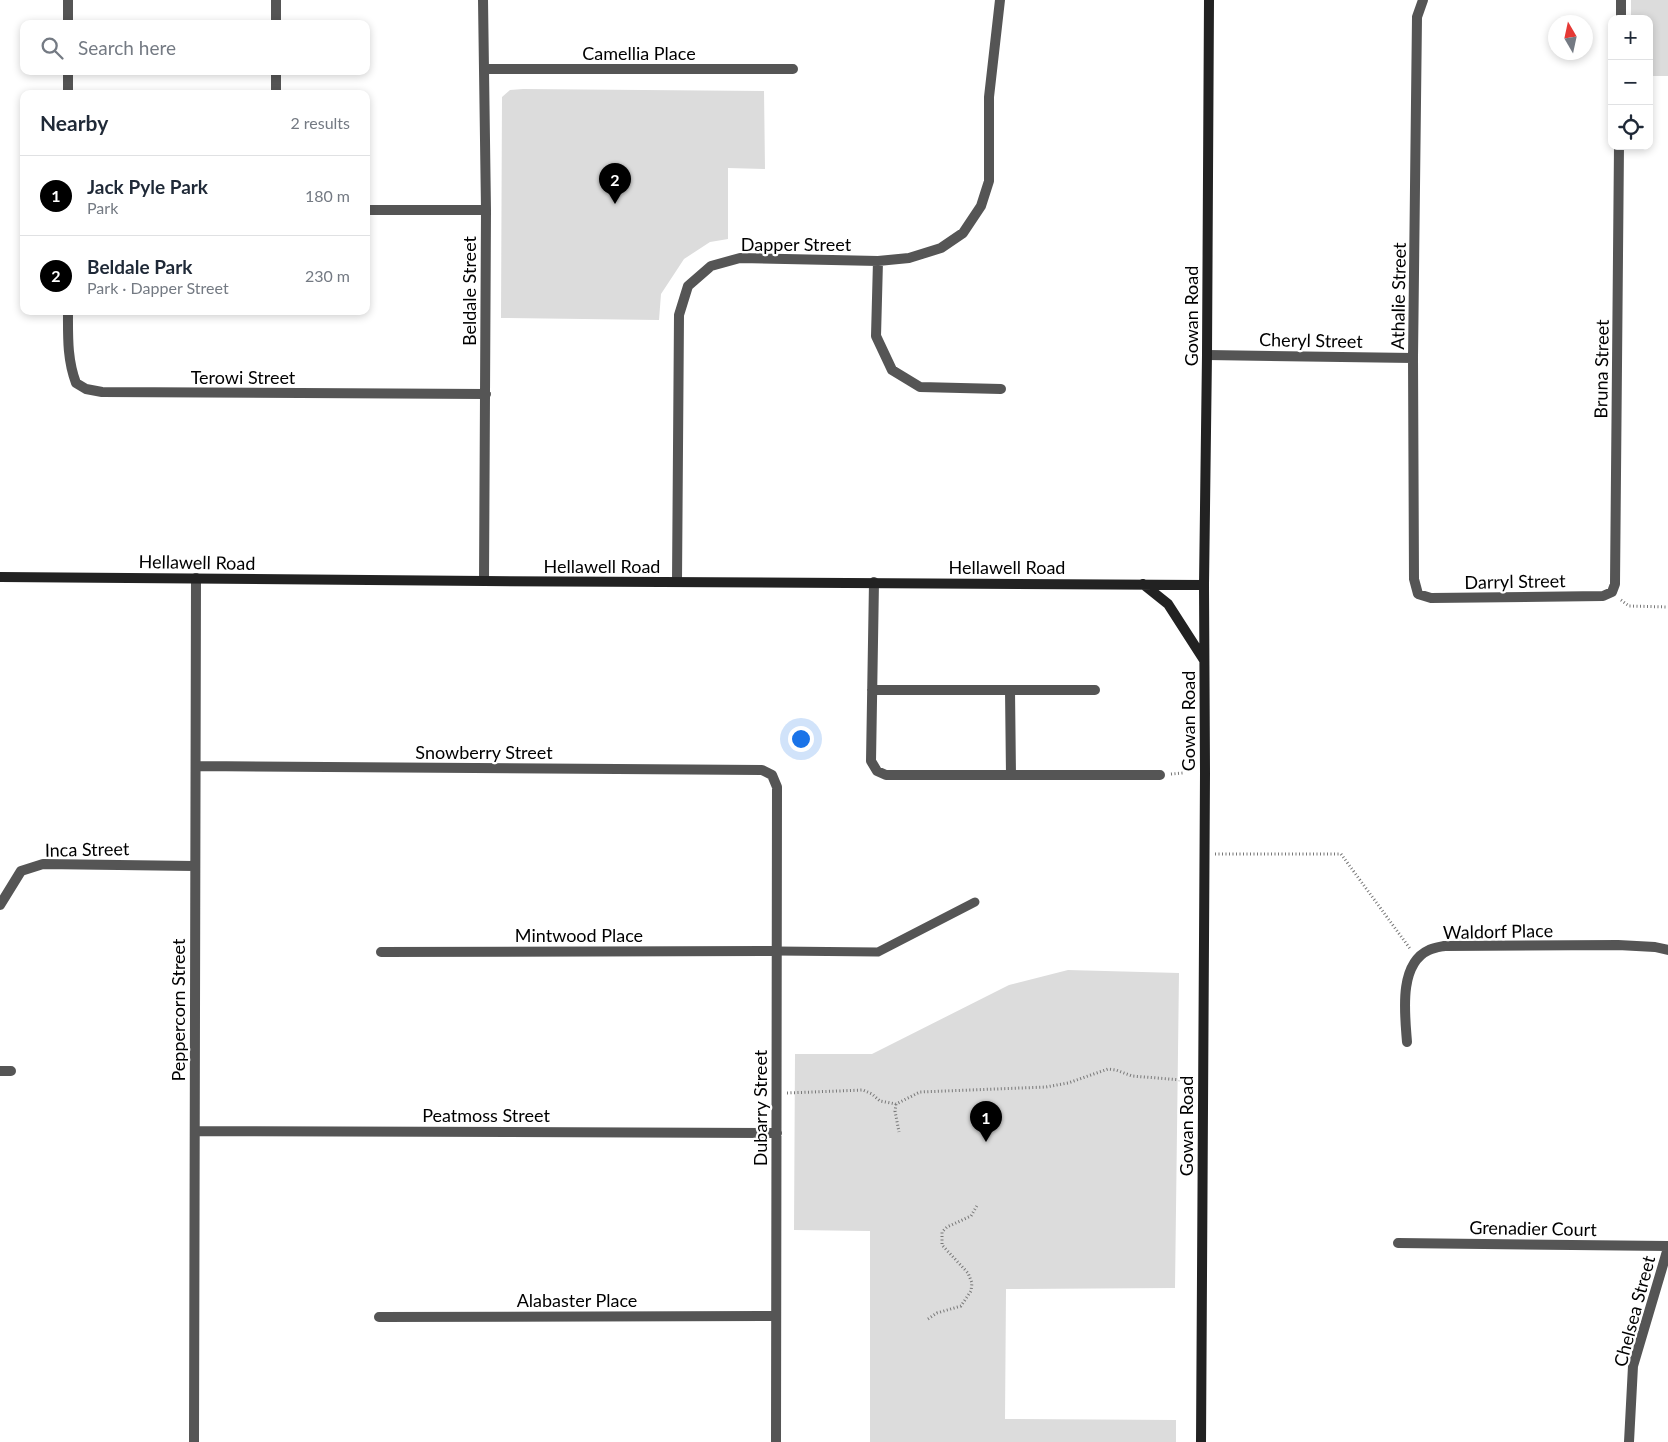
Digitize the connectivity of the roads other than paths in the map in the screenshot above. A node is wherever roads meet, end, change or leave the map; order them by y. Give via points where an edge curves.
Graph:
1 (68, 0) edge
2 (276, 0) edge
3 (484, 0) edge
4 (1000, 0) edge
5 (1209, 0) edge
6 (1423, 0) edge
7 (1621, 0) edge
8 (1621, 15) edge
9 (68, 20) edge
10 (276, 20) edge
11 (485, 69) junction
12 (793, 69) dead end
13 (68, 75) edge
14 (276, 75) edge
15 (68, 90) edge
16 (276, 90) edge
17 (1619, 150) edge
18 (370, 210) edge
19 (486, 210) junction
20 (878, 261) junction
21 (68, 315) edge
22 (1207, 355) junction
23 (1414, 358) junction
24 (1001, 389) dead end
25 (486, 394) junction
26 (0, 577) edge
27 (196, 578) junction
28 (484, 582) junction
29 (678, 582) junction
30 (874, 582) junction
31 (1143, 584) junction
32 (1204, 585) junction
33 (1612, 592) joint
34 (1418, 594) joint
35 (1204, 660) junction
36 (872, 690) junction
37 (1010, 690) junction
38 (1095, 690) dead end
39 (196, 766) junction
40 (772, 775) joint
41 (1011, 775) junction
42 (1160, 775) dead end
43 (194, 866) junction
44 (976, 902) dead end
45 (0, 905) edge
46 (1668, 950) edge
47 (778, 951) junction
48 (382, 952) dead end
49 (1407, 1042) dead end
50 (195, 1131) junction
51 (776, 1133) junction
52 (1398, 1243) dead end
53 (1668, 1247) edge
54 (776, 1316) junction
55 (379, 1317) dead end
56 (194, 1442) edge
57 (776, 1442) edge
58 (1201, 1442) edge
59 (1629, 1442) edge

1 - 9 street
2 - 10 street
3 - 11 street, Beldale Street
4 - 20 street, Dapper Street via 989,96 989,181 981,206 963,233 941,248 909,258
5 - 22 main road, Gowan Road
6 - 23 street, Athalie Street via 1416,17
7 - 8 street
11 - 12 street, Camellia Place
11 - 19 street, Beldale Street
13 - 15 street
14 - 16 street
17 - 33 street, Bruna Street
18 - 19 street
19 - 25 street, Beldale Street
20 - 24 street via 876,336 892,370 920,387
20 - 29 street, Dapper Street via 740,258 712,266 688,286 679,315
21 - 25 street, Terowi Street via 70,368 76,383 86,389 102,392
22 - 23 street, Cheryl Street
22 - 32 main road, Gowan Road
23 - 34 street, Athalie Street via 1414,579
25 - 28 street, Beldale Street
26 - 27 main road, Hellawell Road
27 - 28 main road, Hellawell Road
27 - 39 street, Peppercorn Street
28 - 29 main road, Hellawell Road
29 - 30 main road, Hellawell Road
30 - 31 main road, Hellawell Road
30 - 36 street
31 - 32 main road, Hellawell Road
31 - 35 main road via 1168,604
32 - 35 main road, Gowan Road
33 - 34 street, Darryl Street via 1603,596 1431,598
35 - 58 main road, Gowan Road
36 - 37 street
36 - 41 street via 871,761 877,771 886,775
37 - 38 street
37 - 41 street
39 - 40 street, Snowberry Street via 762,770
39 - 43 street, Peppercorn Street
40 - 47 street, Dubarry Street via 777,787
41 - 42 street
43 - 45 street, Inca Street via 43,864 21,871
43 - 50 street, Peppercorn Street
44 - 47 lane via 878,952
46 - 49 street, Waldorf Place via 1618,945 1444,946 1429,950 1417,958 1407,977
47 - 48 street, Mintwood Place
47 - 51 street, Dubarry Street
50 - 51 street, Peatmoss Street
50 - 56 street, Peppercorn Street
51 - 54 street, Dubarry Street
52 - 53 street, Grenadier Court
53 - 59 street, Chelsea Street via 1633,1366
54 - 55 street, Alabaster Place
54 - 57 street, Dubarry Street

